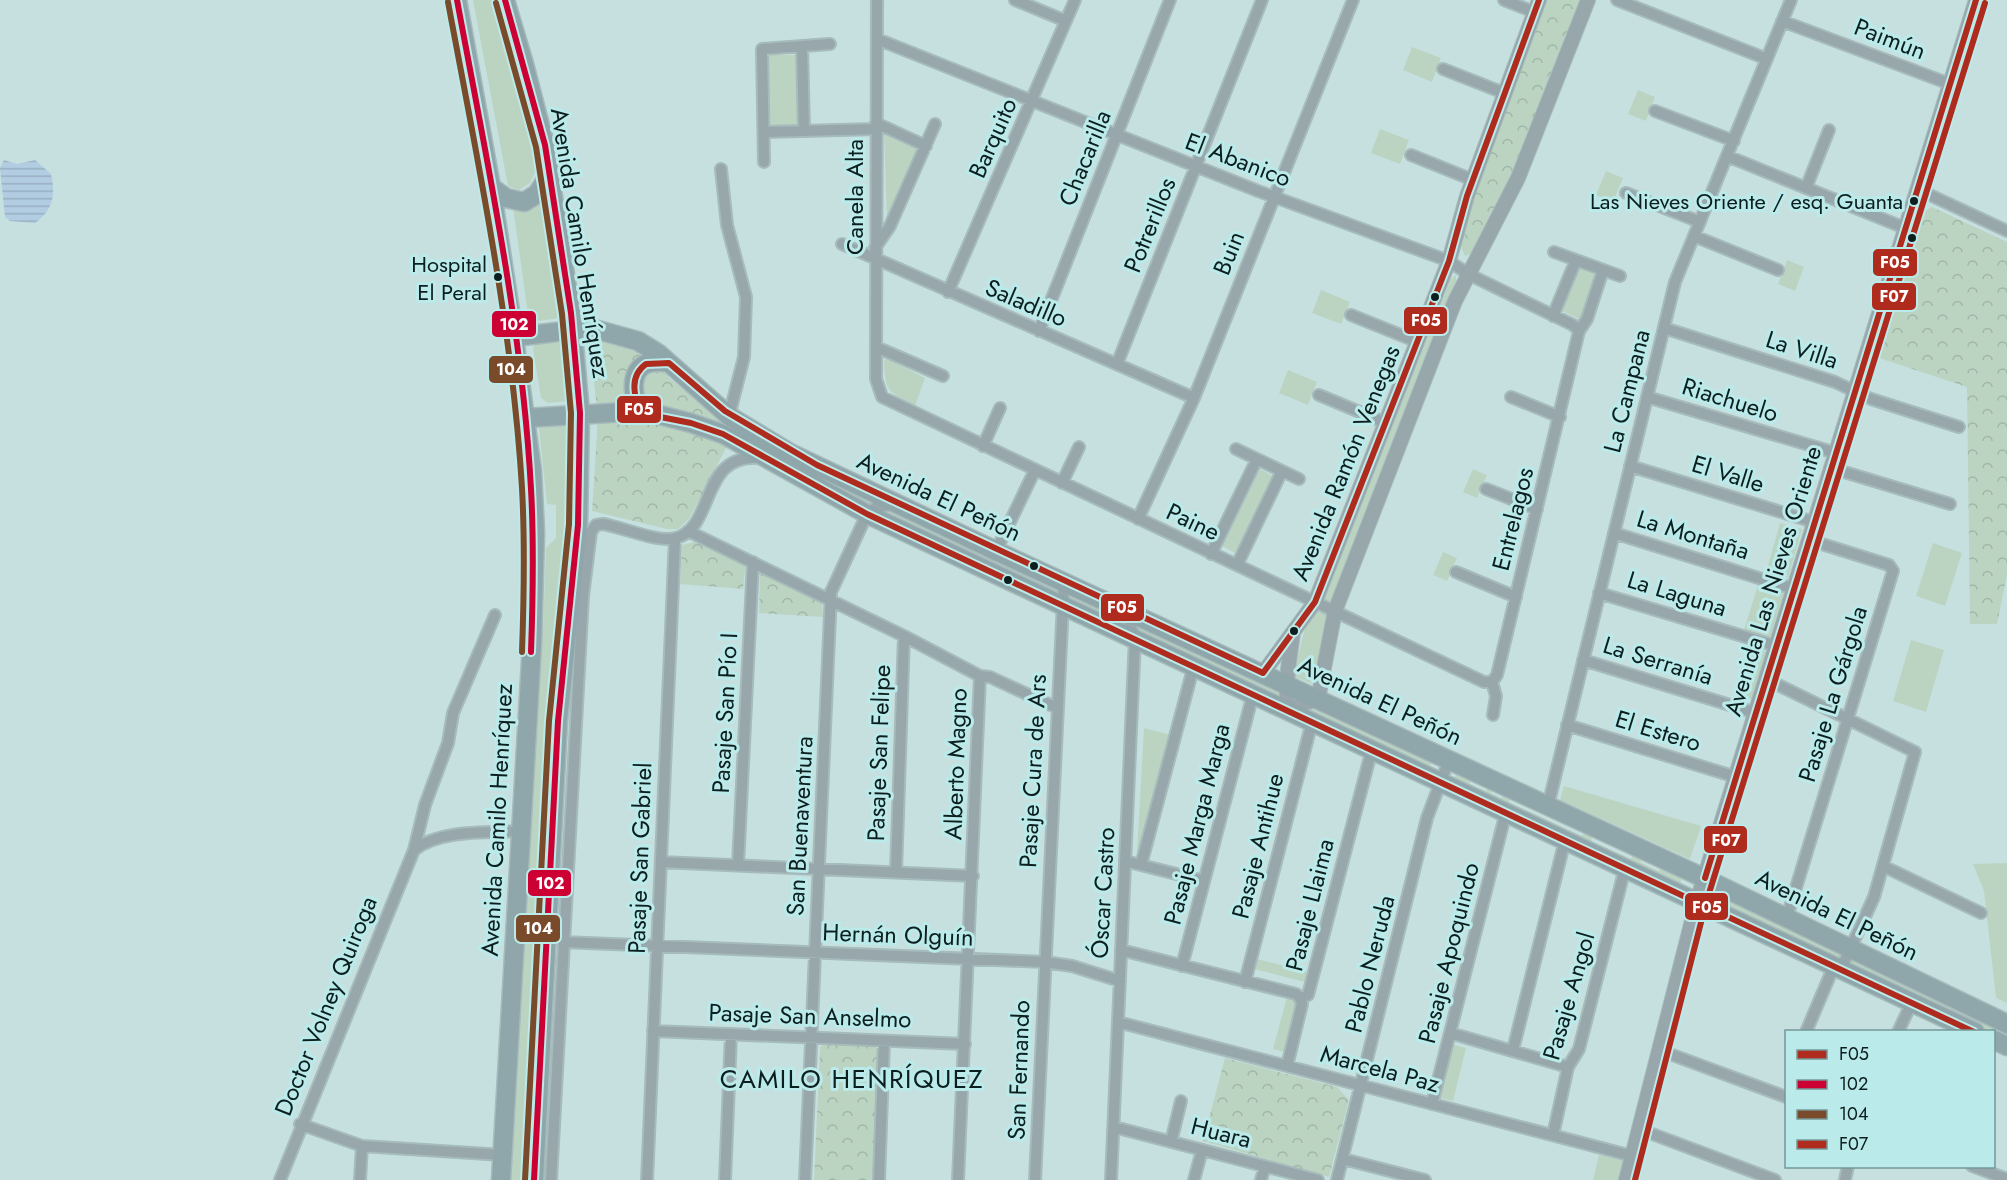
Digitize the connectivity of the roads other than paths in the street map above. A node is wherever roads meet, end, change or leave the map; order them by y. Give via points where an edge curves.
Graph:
1 (457, 0) edge
2 (505, 0) edge
3 (887, 0) edge
4 (1015, 0) edge
5 (1075, 0) edge
6 (1170, 0) edge
7 (1262, 0) edge
8 (1353, 0) edge
9 (1504, 0) edge
10 (1588, 0) edge
11 (1617, 0) edge
12 (1791, 0) edge
13 (1976, 0) edge
14 (877, 3) edge
15 (1536, 6) edge
16 (1066, 21) junction
17 (1782, 21) junction
18 (877, 39) junction
19 (830, 44) dead end
20 (802, 46) junction
21 (1767, 59) junction
22 (1443, 69) dead end
23 (1950, 84) junction
24 (1504, 93) junction
25 (1031, 101) junction
26 (1655, 111) dead end
27 (935, 124) dead end
28 (876, 126) junction
29 (1829, 130) dead end
30 (804, 131) junction
31 (765, 132) junction
32 (1117, 135) junction
33 (1734, 141) junction
34 (926, 146) junction
35 (1411, 155) dead end
36 (1727, 156) junction
37 (764, 162) dead end
38 (1196, 167) junction
39 (721, 169) dead end
40 (550, 174) junction
41 (1473, 180) junction
42 (491, 187) junction
43 (1806, 188) junction
44 (1917, 189) junction
45 (1626, 193) dead end
46 (1275, 197) junction
47 (1700, 222) junction
48 (2006, 226) edge
49 (1905, 228) junction
50 (1694, 236) junction
51 (842, 244) dead end
52 (875, 248) junction
53 (1554, 252) dead end
54 (1576, 260) junction
55 (875, 261) junction
56 (1449, 261) junction
57 (1603, 270) junction
58 (1778, 270) dead end
59 (1468, 274) junction
60 (1620, 276) dead end
61 (948, 292) junction
62 (1351, 315) dead end
63 (1553, 316) junction
64 (1664, 328) junction
65 (573, 329) junction
66 (1039, 331) junction
67 (1579, 331) junction
68 (514, 337) junction
69 (1418, 342) junction
70 (876, 347) junction
71 (669, 363) junction
72 (1117, 364) junction
73 (944, 376) dead end
74 (1855, 391) junction
75 (879, 393) joint
76 (1319, 395) dead end
77 (1511, 397) dead end
78 (1647, 397) junction
79 (1194, 398) junction
80 (1000, 408) dead end
81 (580, 413) junction
82 (640, 413) junction
83 (729, 416) junction
84 (1560, 417) junction
85 (526, 418) junction
86 (1386, 423) junction
87 (1959, 427) dead end
88 (983, 446) junction
89 (1079, 447) dead end
90 (1236, 449) dead end
91 (1836, 453) junction
92 (764, 458) junction
93 (1257, 459) junction
94 (1630, 466) junction
95 (1831, 468) junction
96 (1035, 470) junction
97 (1282, 471) junction
98 (1299, 479) dead end
99 (1062, 483) junction
100 (1486, 489) dead end
101 (897, 504) junction
102 (1950, 504) dead end
103 (1537, 509) junction
104 (867, 514) junction
105 (1138, 519) junction
106 (1814, 522) junction
107 (687, 531) junction
108 (1614, 533) junction
109 (675, 538) junction
110 (1809, 540) junction
111 (996, 551) junction
112 (1211, 554) junction
113 (753, 562) junction
114 (1237, 565) junction
115 (1456, 572) dead end
116 (1064, 582) junction
117 (1794, 589) junction
118 (1599, 593) junction
119 (1516, 597) junction
120 (831, 600) junction
121 (1315, 602) junction
122 (1062, 606) junction
123 (1125, 609) junction
124 (1335, 612) junction
125 (495, 615) dead end
126 (1293, 633) junction
127 (904, 636) junction
128 (1135, 638) junction
129 (1776, 646) junction
130 (1583, 660) junction
131 (1194, 666) junction
132 (1263, 673) junction
133 (980, 676) junction
134 (1766, 679) junction
135 (1492, 682) junction
136 (1287, 685) junction
137 (1252, 694) junction
138 (1318, 699) junction
139 (1057, 708) junction
140 (1286, 710) junction
141 (1756, 712) junction
142 (1493, 715) dead end
143 (1848, 718) junction
144 (1311, 722) junction
145 (1567, 725) junction
146 (1372, 749) junction
147 (1449, 760) junction
148 (1736, 777) junction
149 (1440, 781) junction
150 (1548, 806) junction
151 (1506, 812) junction
152 (520, 831) junction
153 (1565, 840) junction
154 (414, 850) junction
155 (1125, 861) junction
156 (661, 862) junction
157 (738, 865) junction
158 (1142, 865) junction
159 (1883, 866) junction
160 (1625, 868) junction
161 (819, 869) junction
162 (896, 872) junction
163 (973, 876) junction
164 (1705, 878) junction
165 (1204, 881) junction
166 (1697, 901) junction
167 (1981, 913) dead end
168 (1786, 917) junction
169 (563, 942) junction
170 (657, 946) junction
171 (1851, 949) junction
172 (1121, 950) junction
173 (815, 953) junction
174 (969, 959) junction
175 (1045, 962) junction
176 (1182, 966) junction
177 (1838, 967) junction
178 (1120, 981) junction
179 (1245, 981) junction
180 (1300, 998) junction
181 (1908, 1010) junction
182 (1118, 1022) junction
183 (2007, 1024) edge
184 (1807, 1030) edge
185 (1899, 1030) edge
186 (1969, 1030) edge
187 (653, 1031) junction
188 (1450, 1033) junction
189 (731, 1034) junction
190 (811, 1038) junction
191 (884, 1041) junction
192 (965, 1044) junction
193 (1513, 1050) junction
194 (1659, 1050) junction
195 (1287, 1066) junction
196 (1568, 1067) junction
197 (1361, 1086) junction
198 (1785, 1097) edge
199 (1181, 1101) dead end
200 (1432, 1104) junction
201 (300, 1124) junction
202 (1113, 1127) junction
203 (1639, 1129) junction
204 (1553, 1135) junction
205 (1171, 1142) junction
206 (362, 1146) junction
207 (1202, 1150) junction
208 (503, 1155) junction
209 (1632, 1156) junction
210 (1342, 1159) junction
211 (1265, 1166) junction
212 (1975, 1168) edge
213 (1413, 1178) edge
214 (2007, 1179) edge
215 (280, 1180) edge
216 (360, 1180) edge
217 (501, 1180) edge
218 (534, 1180) edge
219 (551, 1180) edge
220 (647, 1180) edge
221 (725, 1180) edge
222 (805, 1180) edge
223 (879, 1180) edge
224 (958, 1180) edge
225 (1035, 1180) edge
226 (1111, 1180) edge
227 (1194, 1180) edge
228 (1261, 1180) edge
229 (1318, 1180) edge
230 (1337, 1180) edge
231 (1425, 1180) edge
232 (1626, 1180) edge
233 (1775, 1180) edge

1 - 42 main road, Avenida Camilo Henríquez
2 - 40 main road, Avenida Camilo Henríquez via 525,64
3 - 14 street
4 - 16 street
5 - 16 street, Barquito
6 - 32 street, Chacarilla
7 - 38 street, Potrerillos
8 - 46 street, Buin
9 - 15 street
10 - 59 street, Avenida Ramón Venegas via 1518,178
11 - 21 street
12 - 17 street, La Campana
13 - 23 street, Avenida Las Nieves Oriente
14 - 18 street, Canela Alta
15 - 24 street, Avenida Ramón Venegas
16 - 25 street, Barquito
17 - 21 street, La Campana
17 - 23 street, Paimún
18 - 25 street, El Abanico
18 - 28 street, Canela Alta
19 - 20 street
20 - 30 street
20 - 31 street via 762,49
21 - 33 street, La Campana
22 - 24 street
23 - 44 street, Avenida Las Nieves Oriente
24 - 41 street, Avenida Ramón Venegas
25 - 32 street, El Abanico
25 - 61 street, Barquito
26 - 33 street
27 - 34 street
28 - 30 street
28 - 34 street
28 - 52 street, Canela Alta
29 - 43 street
30 - 31 street
31 - 37 street
32 - 38 street, El Abanico
32 - 66 street, Chacarilla
33 - 36 street, La Campana
34 - 52 street via 890,226
35 - 41 street
36 - 43 street
36 - 47 street, La Campana
38 - 46 street, El Abanico
38 - 72 street, Potrerillos
39 - 83 street via 727,225 746,297 744,357
40 - 42 main road via 537,194 524,202 506,198
40 - 65 main road, Avenida Camilo Henríquez
41 - 56 street, Avenida Ramón Venegas
42 - 68 main road, Avenida Camilo Henríquez
43 - 49 street
44 - 48 street
44 - 49 street, Avenida Las Nieves Oriente
45 - 47 street
46 - 56 street, El Abanico
46 - 79 street, Buin
47 - 50 street, La Campana
49 - 74 street, Avenida Las Nieves Oriente
50 - 58 street
50 - 64 street, La Campana
51 - 55 street, Saladillo
52 - 55 street, Canela Alta
53 - 54 street
54 - 57 street
54 - 63 street
55 - 61 street, Saladillo
55 - 70 street, Canela Alta
56 - 59 street, El Abanico
56 - 69 street, Avenida Ramón Venegas
57 - 60 street
57 - 67 street, Entrelagos via 1587,319
59 - 63 street, El Abanico
59 - 124 street, Avenida Ramón Venegas
61 - 66 street, Saladillo
62 - 69 street
63 - 67 street, El Abanico
64 - 74 street, La Villa
64 - 78 street, La Campana
65 - 68 main road, Avenida El Peñón
65 - 71 main road, Avenida El Peñón via 591,328 627,336
65 - 81 main road, Avenida Camilo Henríquez
66 - 72 street, Saladillo
67 - 84 street, Entrelagos
68 - 85 main road, Avenida Camilo Henríquez
69 - 86 street, Avenida Ramón Venegas
70 - 73 street
70 - 75 street, Canela Alta
71 - 82 main road via 647,364 635,374 632,386
71 - 83 main road, Avenida El Peñón
72 - 79 street, Saladillo
74 - 87 street, La Villa
74 - 91 street, Avenida Las Nieves Oriente
75 - 88 street, Paine via 890,402
76 - 86 street
77 - 84 street
78 - 91 street, Riachuelo
78 - 94 street, La Campana
79 - 105 street, Buin
80 - 88 street
81 - 82 main road, Avenida El Peñón
81 - 85 main road, Avenida El Peñón
81 - 218 main road, Avenida Camilo Henríquez via 578,516 558,721
82 - 92 main road, Avenida El Peñón via 710,429
83 - 101 main road, Avenida El Peñón via 790,453
84 - 103 street, Entrelagos
85 - 152 main road, Avenida Camilo Henríquez via 535,564
86 - 121 street, Avenida Ramón Venegas
88 - 96 street, Paine
89 - 99 street
90 - 93 street
91 - 95 street, Avenida Las Nieves Oriente
92 - 104 main road, Avenida El Peñón
92 - 107 street via 743,458 727,465
93 - 97 street
93 - 112 street
94 - 106 street, El Valle
94 - 108 street, La Campana
95 - 102 street
95 - 106 street, Avenida Las Nieves Oriente
96 - 99 street, Paine
96 - 111 street
97 - 98 street
97 - 114 street
99 - 105 street, Paine
100 - 103 street
101 - 104 street via 879,506
101 - 111 main road, Avenida El Peñón
103 - 119 street, Entrelagos
104 - 120 street, San Buenaventura via 835,582
104 - 122 main road, Avenida El Peñón
105 - 112 street, Paine
106 - 110 street, Avenida Las Nieves Oriente
107 - 109 street
107 - 113 street, Alberto Magno
108 - 117 street, La Montaña
108 - 118 street, La Campana
109 - 156 street, Pasaje San Gabriel
109 - 169 street via 606,524 596,525 589,542
110 - 117 street, Avenida Las Nieves Oriente
110 - 143 street, Pasaje La Gárgola via 1893,568
111 - 116 main road, Avenida El Peñón
112 - 114 street, Paine
113 - 120 street, Alberto Magno
113 - 157 street, Pasaje San Pío I
114 - 121 street, Paine
115 - 119 street
116 - 122 street, Pasaje Cura de Ars
116 - 123 main road, Avenida El Peñón
117 - 129 street, Avenida Las Nieves Oriente
118 - 129 street, La Laguna
118 - 130 street, La Campana
119 - 135 street, Entrelagos
120 - 127 street, Alberto Magno
120 - 161 street, San Buenaventura
121 - 124 street, Paine
121 - 126 street, Avenida Ramón Venegas
122 - 128 main road, Avenida El Peñón
122 - 139 street, Pasaje Cura de Ars
123 - 128 street, Óscar Castro
123 - 132 main road, Avenida El Peñón
124 - 135 street, Paine via 1484,682
124 - 138 street, Avenida Ramón Venegas
125 - 154 street, Doctor Volney Quiroga via 453,713 448,743
126 - 132 street, Avenida Ramón Venegas
126 - 136 street, Avenida Ramón Venegas
127 - 133 street, Alberto Magno
127 - 162 street, Pasaje San Felipe
128 - 131 main road, Avenida El Peñón
128 - 155 street, Óscar Castro
129 - 134 street, Avenida Las Nieves Oriente
130 - 141 street, La Serranía
130 - 145 street, La Campana
131 - 137 main road, Avenida El Peñón
131 - 158 street
132 - 136 main road, Avenida El Peñón
133 - 139 street
133 - 163 street, Alberto Magno
134 - 141 street, Avenida Las Nieves Oriente
134 - 143 street
135 - 142 street, Entrelagos via 1496,696
136 - 138 main road, Avenida El Peñón
136 - 140 street, Avenida Ramón Venegas
137 - 140 main road, Avenida El Peñón
137 - 165 street, Pasaje Marga Marga
138 - 140 street
138 - 147 main road, Avenida El Peñón
139 - 175 street, Pasaje Cura de Ars
140 - 144 main road, Avenida El Peñón
141 - 148 street, Avenida Las Nieves Oriente
143 - 159 street via 1915,752
143 - 168 street, Pasaje La Gárgola
144 - 146 main road, Avenida El Peñón
144 - 179 street, Pasaje Antihue
145 - 148 street, El Estero
145 - 150 street, La Campana
146 - 149 main road, Avenida El Peñón
146 - 180 street, Pasaje Llaima via 1308,995
147 - 149 street, Pablo Neruda
147 - 150 main road, Avenida El Peñón
148 - 164 street, Avenida Las Nieves Oriente
149 - 151 main road, Avenida El Peñón
149 - 197 street, Pablo Neruda via 1427,818
150 - 164 main road, Avenida El Peñón
151 - 153 main road, Avenida El Peñón
151 - 188 street, Pasaje Apoquindo
152 - 154 street via 436,839
152 - 208 main road, Avenida Camilo Henríquez
153 - 160 main road, Avenida El Peñón
153 - 193 street
154 - 201 street, Doctor Volney Quiroga
155 - 158 street
155 - 172 street, Óscar Castro
156 - 157 street
156 - 170 street, Pasaje San Gabriel
157 - 161 street
158 - 165 street
159 - 167 street
159 - 171 street
160 - 166 main road, Avenida El Peñón
160 - 196 street, Pasaje Angol via 1579,1049
161 - 162 street
161 - 173 street, San Buenaventura
162 - 163 street
163 - 174 street, Alberto Magno
164 - 166 street, Avenida Las Nieves Oriente
164 - 168 main road, Avenida El Peñón
165 - 176 street, Pasaje Marga Marga
166 - 177 main road, Avenida El Peñón
166 - 194 street, Avenida Las Nieves Oriente
168 - 171 main road, Avenida El Peñón
169 - 170 street, Hernán Olguín
169 - 219 street
170 - 173 street, Hernán Olguín
170 - 187 street, Pasaje San Gabriel
171 - 177 street
171 - 183 main road, Avenida El Peñón
172 - 176 street
172 - 178 street, Óscar Castro
173 - 174 street, Hernán Olguín
173 - 190 street, San Buenaventura
174 - 175 street, Hernán Olguín
174 - 192 street, Alberto Magno
175 - 178 street, Hernán Olguín
175 - 225 street, San Fernando
176 - 179 street
177 - 181 main road, Avenida El Peñón
177 - 184 street
178 - 182 street, Óscar Castro
179 - 180 street
180 - 195 street, Pasaje Llaima via 1302,1005
181 - 185 street
181 - 186 main road, Avenida El Peñón
182 - 195 street, Marcela Paz
182 - 202 street, Óscar Castro
187 - 189 street, Pasaje San Anselmo
187 - 220 street, Pasaje San Gabriel
188 - 193 street
188 - 200 street, Pasaje Apoquindo
189 - 190 street, Pasaje San Anselmo
189 - 221 street
190 - 191 street, Pasaje San Anselmo
190 - 222 street, San Buenaventura
191 - 192 street, Pasaje San Anselmo
191 - 223 street
192 - 224 street, Alberto Magno
193 - 196 street
194 - 198 street
194 - 203 street, Avenida Las Nieves Oriente
195 - 197 street, Marcela Paz
196 - 204 street, Pasaje Angol
197 - 200 street, Marcela Paz
197 - 210 street, Pablo Neruda
199 - 205 street
200 - 204 street, Marcela Paz
201 - 206 street
201 - 215 street, Doctor Volney Quiroga
202 - 205 street, Huara
202 - 226 street, Óscar Castro
203 - 209 street, Avenida Las Nieves Oriente
203 - 233 street
204 - 209 street, Marcela Paz
205 - 207 street, Huara
206 - 208 street
206 - 216 street
207 - 211 street, Huara
207 - 227 street
208 - 217 main road, Avenida Camilo Henríquez
209 - 232 street, Avenida Las Nieves Oriente
210 - 213 street
210 - 230 street, Pablo Neruda
211 - 228 street
211 - 229 street, Huara
212 - 214 street
213 - 231 street

